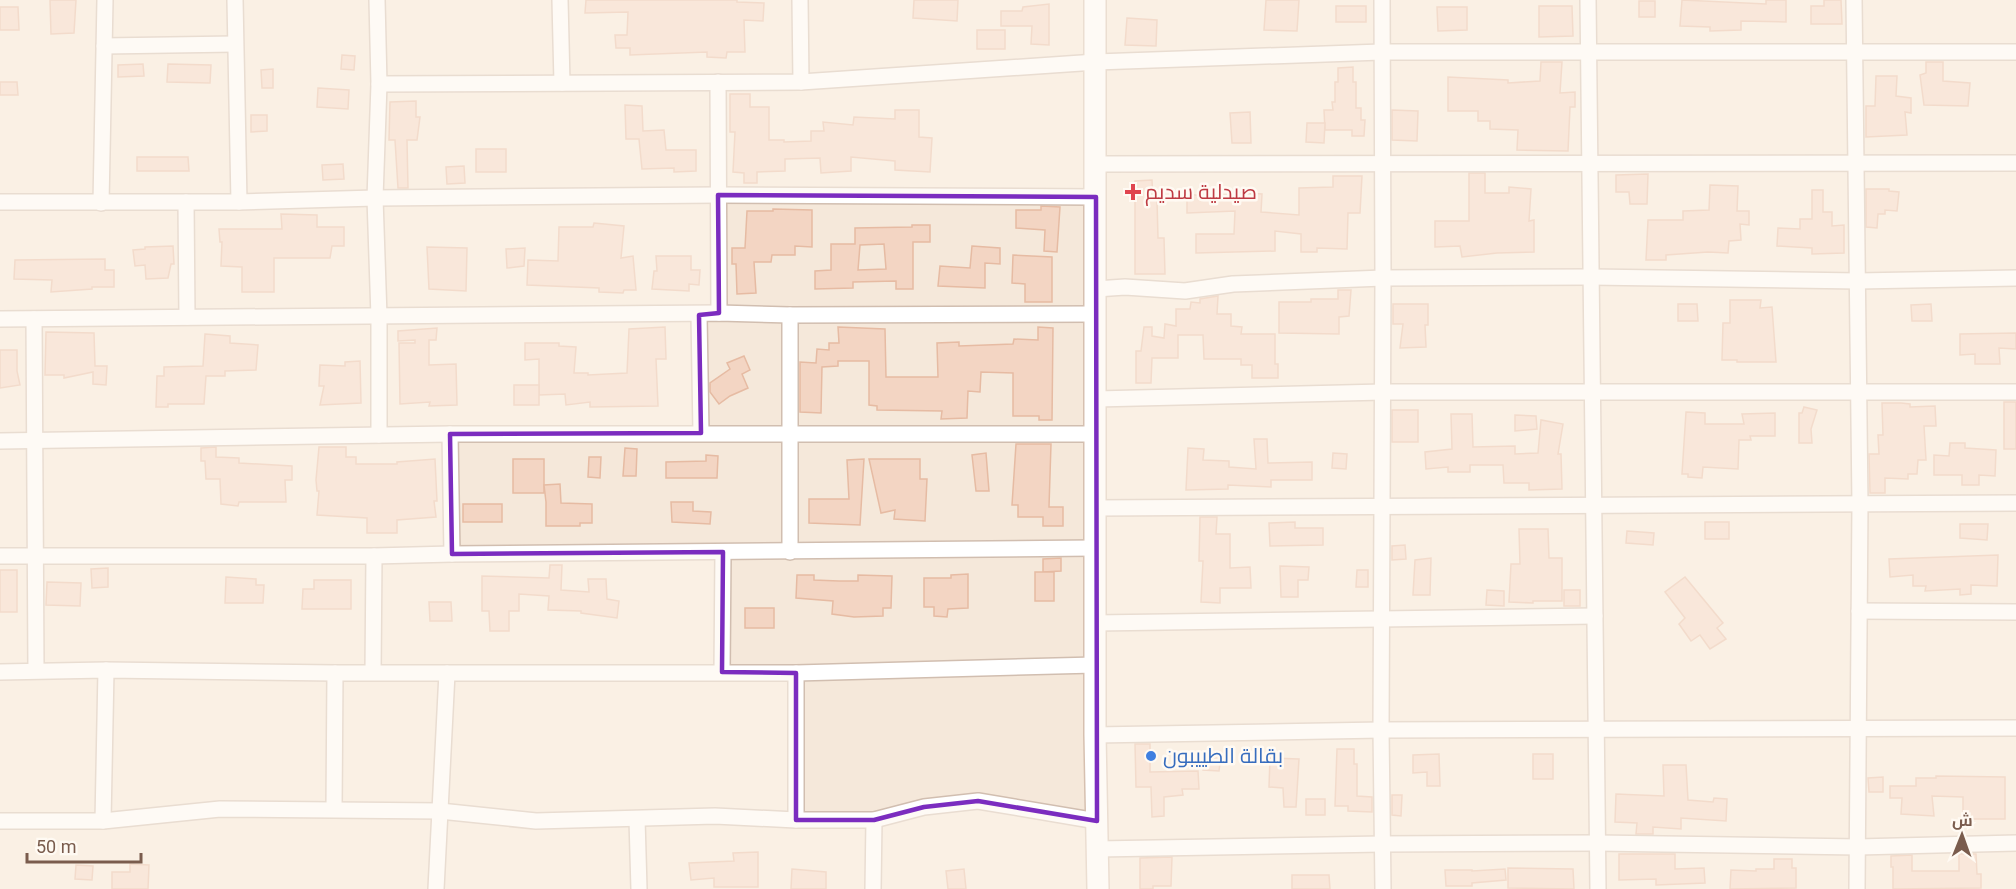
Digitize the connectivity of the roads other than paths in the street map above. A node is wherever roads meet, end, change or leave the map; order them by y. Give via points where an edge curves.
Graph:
1 (105, 0) edge
2 (235, 0) edge
3 (377, 0) edge
4 (560, 0) edge
5 (800, 0) edge
6 (1095, 0) edge
7 (1382, 0) edge
8 (1588, 0) edge
9 (1854, 0) edge
10 (235, 44) junction
11 (104, 46) junction
12 (1381, 52) junction
13 (2016, 52) edge
14 (1589, 53) junction
15 (1855, 53) junction
16 (1096, 62) junction
17 (718, 82) junction
18 (801, 82) junction
19 (562, 83) junction
20 (379, 84) junction
21 (2016, 163) edge
22 (1096, 164) junction
23 (1383, 164) junction
24 (1856, 164) junction
25 (1590, 165) junction
26 (718, 195) junction
27 (1096, 197) junction
28 (375, 198) junction
29 (0, 202) edge
30 (186, 202) junction
31 (239, 202) junction
32 (101, 203) junction
33 (1590, 277) junction
34 (1383, 278) junction
35 (2016, 278) edge
36 (1858, 281) junction
37 (1096, 289) junction
38 (719, 314) junction
39 (1097, 314) junction
40 (699, 315) junction
41 (790, 315) junction
42 (379, 316) junction
43 (187, 317) junction
44 (0, 319) edge
45 (34, 319) junction
46 (1593, 390) junction
47 (1858, 391) junction
48 (1383, 392) junction
49 (2016, 392) edge
50 (1096, 399) junction
51 (701, 433) junction
52 (791, 433) junction
53 (1095, 434) junction
54 (379, 435) junction
55 (450, 435) junction
56 (0, 441) edge
57 (33, 441) junction
58 (2016, 503) edge
59 (1860, 504) junction
60 (1594, 505) junction
61 (1383, 506) junction
62 (1095, 508) junction
63 (1095, 548) junction
64 (723, 552) junction
65 (790, 552) junction
66 (452, 554) junction
67 (0, 556) edge
68 (36, 556) junction
69 (374, 556) junction
70 (1859, 611) junction
71 (2016, 612) edge
72 (1595, 616) junction
73 (1381, 619) junction
74 (1095, 623) junction
75 (1095, 665) junction
76 (36, 670) junction
77 (106, 670) junction
78 (0, 672) edge
79 (374, 672) junction
80 (722, 672) junction
81 (334, 673) junction
82 (447, 673) junction
83 (796, 673) junction
84 (1858, 728) junction
85 (2016, 728) edge
86 (1597, 729) junction
87 (1381, 730) junction
88 (1095, 735) junction
89 (334, 810) junction
90 (440, 811) junction
91 (637, 819) junction
92 (796, 820) junction
93 (874, 820) junction
94 (0, 821) edge
95 (103, 821) junction
96 (1096, 821) junction
97 (1597, 843) junction
98 (2016, 843) edge
99 (1382, 844) junction
100 (1858, 847) junction
101 (1097, 849) junction
102 (436, 889) edge
103 (639, 889) edge
104 (873, 889) edge
105 (1098, 889) edge
106 (1383, 889) edge
107 (1598, 889) edge
108 (1857, 889) edge

1 - 11 street
2 - 10 street
3 - 20 street
4 - 19 street
5 - 18 street
6 - 16 main road
7 - 12 street
8 - 14 street
9 - 15 street
10 - 11 street
10 - 31 street
11 - 32 street
12 - 14 street
12 - 16 street
12 - 23 street
13 - 15 street
14 - 15 street
14 - 25 street
15 - 24 street
16 - 18 street
16 - 22 main road
17 - 18 street
17 - 19 street
17 - 26 street
19 - 20 street
20 - 28 street
21 - 24 street
22 - 23 street
22 - 27 main road
23 - 25 street
23 - 34 street
24 - 25 street
24 - 36 street
25 - 33 street
26 - 27 street
26 - 28 street
26 - 38 street
27 - 37 main road
28 - 31 street
28 - 42 street
29 - 32 street
30 - 31 street
30 - 32 street
30 - 43 street
33 - 34 street
33 - 36 street
33 - 46 street
34 - 37 street via 1233,284 1185,291
34 - 48 street
35 - 36 street
36 - 47 street
37 - 39 main road
38 - 40 street
38 - 41 street
39 - 41 street
39 - 50 main road
40 - 42 street
40 - 51 street
41 - 52 street
42 - 43 street
42 - 54 street
43 - 45 street
44 - 45 street
45 - 57 street
46 - 47 street
46 - 48 street
46 - 60 street
47 - 49 street
47 - 59 street
48 - 50 street
48 - 61 street
50 - 53 main road
51 - 52 street
51 - 55 street
52 - 53 street
52 - 65 street
53 - 62 main road
54 - 55 street
54 - 57 street
55 - 66 street
56 - 57 street
57 - 68 street
58 - 59 street
59 - 60 street
59 - 70 street
60 - 61 street
60 - 72 street
61 - 62 street
61 - 73 street
62 - 63 main road
63 - 65 street
63 - 74 main road
64 - 65 street
64 - 66 street
64 - 80 street
66 - 69 street
67 - 68 street
68 - 69 street
68 - 76 street
69 - 79 street
70 - 71 street
70 - 84 street
72 - 73 street
72 - 86 street
73 - 74 street
73 - 87 street
74 - 75 main road
75 - 83 street
75 - 88 main road
76 - 77 street
76 - 78 street
77 - 81 street
77 - 95 street
79 - 81 street
79 - 82 street
80 - 82 street
80 - 83 street
81 - 89 street
82 - 90 street
83 - 92 street
84 - 85 street
84 - 86 street
84 - 100 street
86 - 87 street
86 - 97 street
87 - 88 street
87 - 99 street
88 - 96 main road
89 - 90 street
89 - 95 street via 220,809
90 - 91 street via 536,821
90 - 102 street
91 - 92 street via 715,816
91 - 103 street
92 - 93 street
93 - 96 street via 924,807 978,801
93 - 104 street
94 - 95 street
96 - 101 main road
97 - 99 street
97 - 100 street
97 - 107 street
98 - 100 street
99 - 101 street
99 - 106 street
100 - 108 street
101 - 105 main road

